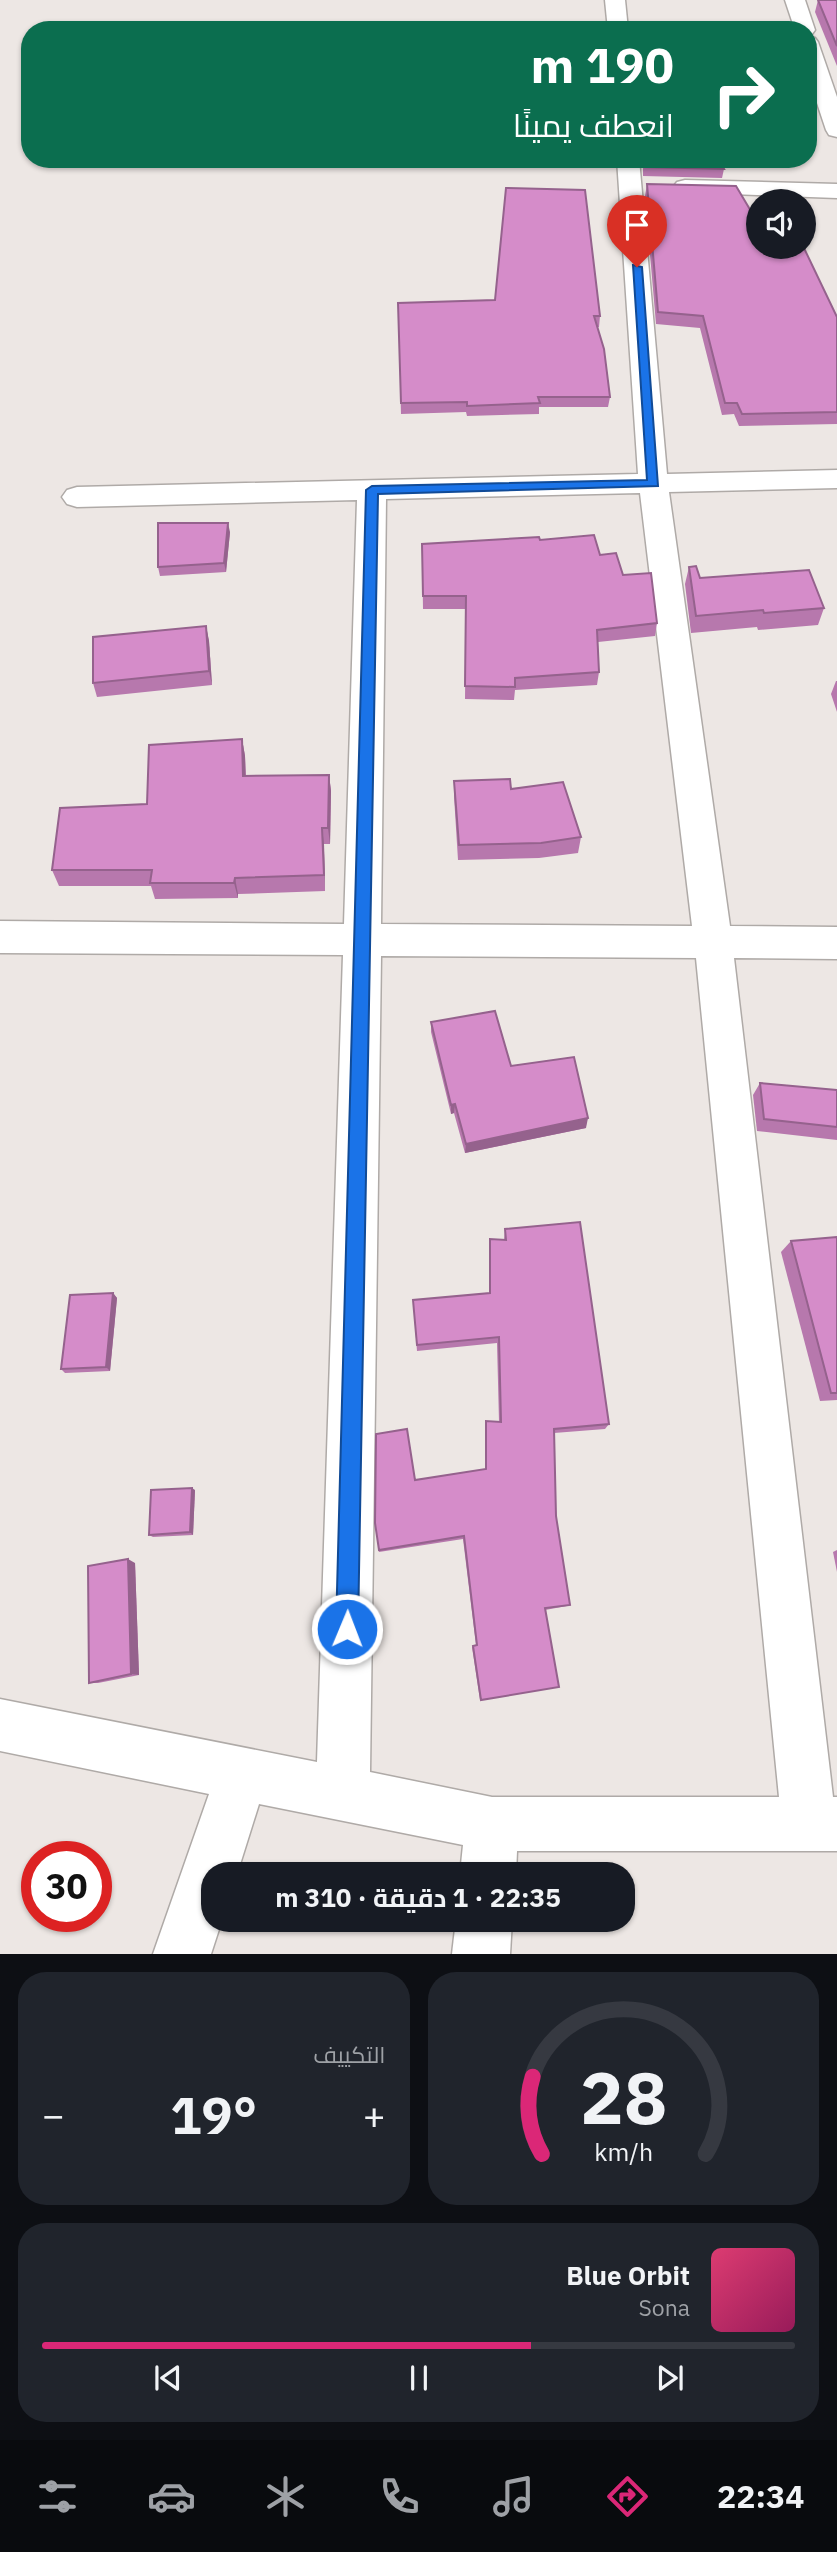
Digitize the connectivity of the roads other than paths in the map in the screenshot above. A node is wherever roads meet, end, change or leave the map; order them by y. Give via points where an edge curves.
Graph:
1 (615, 0) edge
2 (795, 0) edge
3 (617, 21) edge
4 (801, 21) edge
5 (817, 69) edge
6 (837, 130) edge
7 (629, 173) edge
8 (837, 191) edge
9 (837, 479) edge
10 (653, 483) junction
11 (372, 490) junction
12 (77, 497) dead end
13 (0, 937) edge
14 (362, 940) junction
15 (713, 942) junction
16 (837, 943) edge
17 (0, 1725) edge
18 (242, 1775) junction
19 (343, 1794) junction
20 (823, 1824) edge
21 (490, 1849) edge
22 (483, 1932) edge
23 (182, 1954) edge
24 (481, 1954) edge

1 - 3 street
2 - 4 street
5 - 6 street
7 - 8 street
7 - 10 street
9 - 10 street
10 - 11 street
10 - 15 street
11 - 12 street
11 - 14 street
13 - 14 street
14 - 15 street
14 - 19 street
15 - 16 street
15 - 20 street
17 - 18 street
18 - 19 street
18 - 23 street
19 - 21 street
20 - 21 street
22 - 24 street

